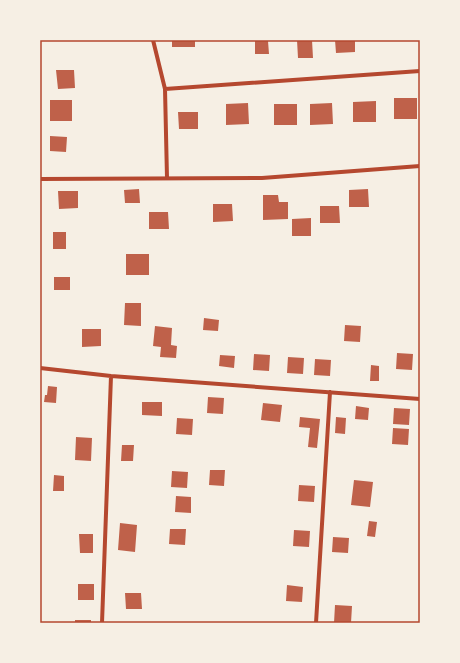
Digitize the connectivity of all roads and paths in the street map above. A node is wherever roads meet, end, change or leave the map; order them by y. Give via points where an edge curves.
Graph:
1 (153, 40) edge
2 (420, 71) edge
3 (165, 89) junction
4 (420, 166) edge
5 (167, 178) junction
6 (40, 179) edge
7 (40, 368) edge
8 (112, 376) junction
9 (330, 392) junction
10 (420, 399) edge
11 (102, 623) edge
12 (316, 623) edge

1 - 3 street
2 - 3 street
3 - 5 street
4 - 5 street via 262,178
5 - 6 street
7 - 8 street
8 - 9 street
8 - 11 street
9 - 10 street
9 - 12 street

